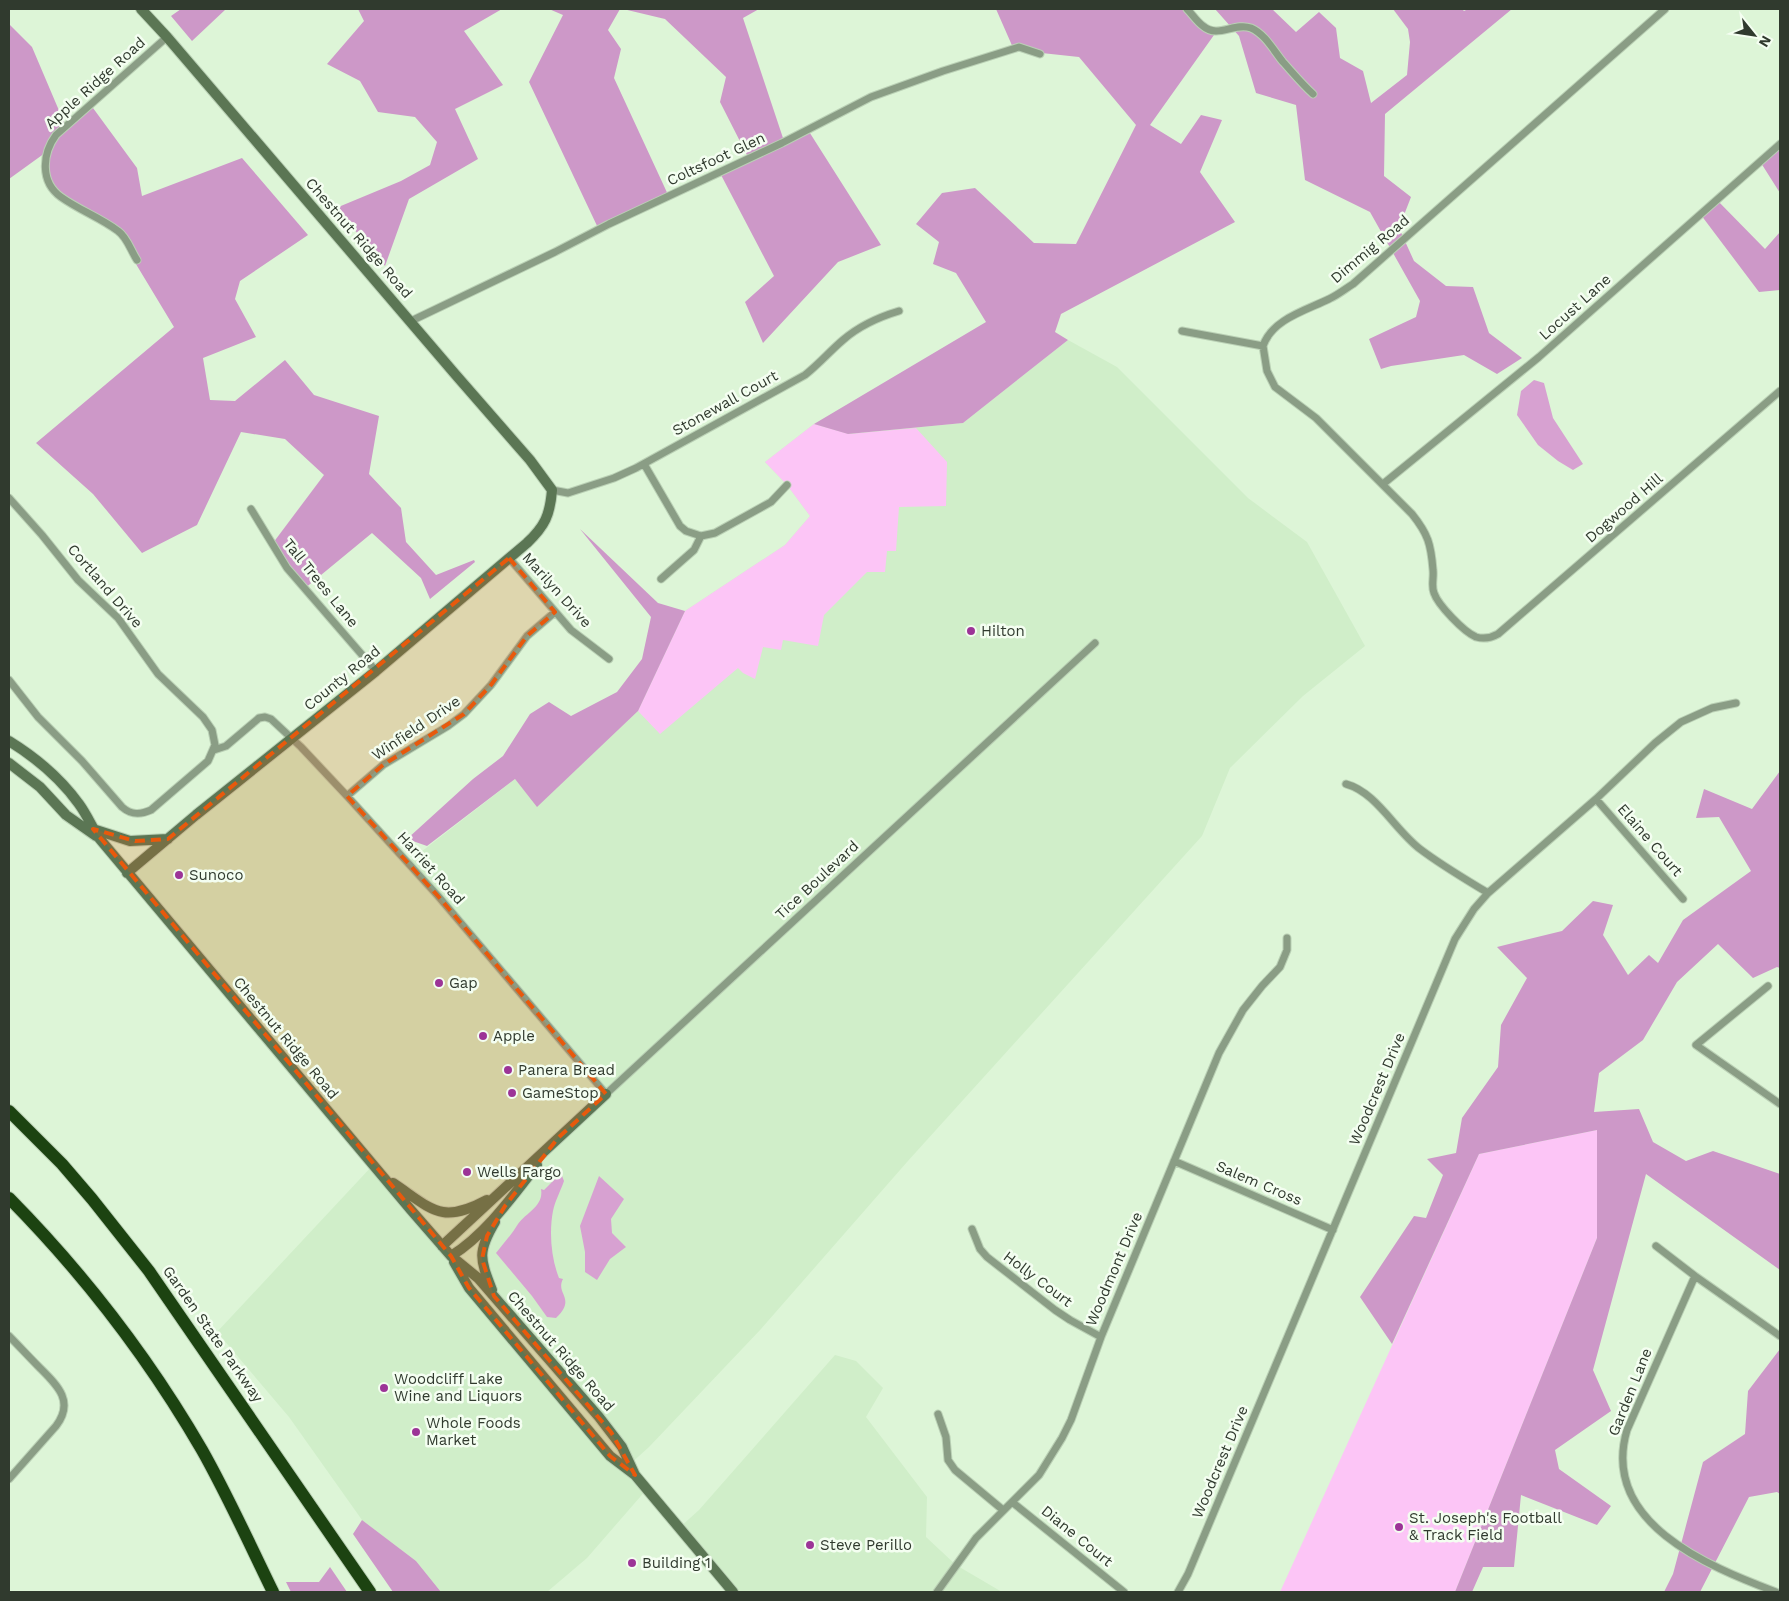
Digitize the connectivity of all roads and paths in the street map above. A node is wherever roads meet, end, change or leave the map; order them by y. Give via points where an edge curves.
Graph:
1 (141, 9) edge
2 (1187, 9) edge
3 (1665, 9) edge
4 (167, 37) junction
5 (1040, 54) dead end
6 (1313, 94) dead end
7 (1780, 144) edge
8 (137, 260) dead end
9 (899, 311) dead end
10 (411, 321) junction
11 (1182, 331) dead end
12 (1263, 346) junction
13 (1780, 390) edge
14 (644, 464) junction
15 (1383, 484) junction
16 (787, 485) dead end
17 (552, 490) junction
18 (9, 498) edge
19 (251, 509) dead end
20 (701, 536) junction
21 (509, 558) junction
22 (660, 579) dead end
23 (555, 612) junction
24 (1096, 644) dead end
25 (608, 659) dead end
26 (376, 671) junction
27 (9, 680) edge
28 (1736, 703) dead end
29 (292, 739) junction
30 (9, 740) edge
31 (214, 750) junction
32 (9, 762) edge
33 (1346, 784) dead end
34 (348, 796) junction
35 (1596, 799) junction
36 (93, 829) junction
37 (99, 838) junction
38 (168, 839) junction
39 (128, 872) junction
40 (1488, 893) junction
41 (1683, 899) dead end
42 (1288, 938) dead end
43 (1768, 986) dead end
44 (606, 1094) junction
45 (1780, 1104) edge
46 (9, 1111) edge
47 (558, 1138) junction
48 (1174, 1161) junction
49 (383, 1176) junction
50 (499, 1194) junction
51 (9, 1198) edge
52 (505, 1206) junction
53 (972, 1229) dead end
54 (1333, 1230) junction
55 (442, 1246) junction
56 (1656, 1246) dead end
57 (451, 1256) junction
58 (1695, 1276) junction
59 (494, 1296) junction
60 (9, 1336) edge
61 (1780, 1336) edge
62 (1101, 1337) junction
63 (938, 1414) dead end
64 (635, 1475) junction
65 (9, 1478) edge
66 (1012, 1502) junction
67 (1003, 1510) junction
68 (273, 1592) edge
69 (370, 1592) edge
70 (733, 1592) edge
71 (937, 1592) edge
72 (1124, 1592) edge
73 (1178, 1592) edge
74 (1776, 1592) edge

1 - 4 main road, Chestnut Ridge Road
2 - 6 street via 1203,26 1216,32 1237,26 1252,28 1265,38
3 - 12 street, Dimmig Road via 1352,284 1331,298 1291,316 1271,332
4 - 8 street, Apple Ridge Road via 56,135 45,161 49,181 58,195 120,232
4 - 10 main road, Chestnut Ridge Road
5 - 10 street, Coltsfoot Glen via 1019,47 871,97
7 - 15 street, Locust Lane via 1539,357
9 - 14 street, Stonewall Court via 858,329 805,374
10 - 17 main road, Chestnut Ridge Road
11 - 12 street
12 - 15 street via 1267,371 1276,387 1316,418
13 - 15 street, Dogwood Hill via 1498,634 1482,638 1469,633 1438,601 1432,587 1431,550 1425,531
14 - 17 street, Stonewall Court via 591,487 568,493
14 - 20 street via 680,526 686,532
16 - 20 street via 771,502 715,533
17 - 21 main road, County Road via 550,510 542,527
18 - 31 street, Cortland Drive via 78,580 118,618 165,683 207,721 214,734
19 - 26 street, Tall Trees Lane via 287,568
20 - 22 street via 694,550
21 - 23 street, Marilyn Drive
21 - 26 main road, County Road
23 - 25 street, Marilyn Drive via 578,636
23 - 34 street, Winfield Drive via 527,636 491,685 464,714 383,765
24 - 44 street, Tice Boulevard
26 - 29 main road, County Road
27 - 31 street via 41,721 129,812 140,814 151,810 204,764
28 - 35 street, Woodcrest Drive via 1712,708 1681,722 1655,742
29 - 31 street, Harriet Road via 271,719 263,717 226,746
29 - 34 street, Harriet Road
29 - 38 main road, County Road
30 - 36 main road, Chestnut Ridge Road via 60,782 79,804
32 - 37 main road, Chestnut Ridge Road via 66,814
33 - 40 street via 1368,795 1420,850
34 - 44 street, Harriet Road via 438,896
35 - 40 street, Woodcrest Drive
35 - 41 street, Elaine Court
36 - 37 main road, Chestnut Ridge Road
36 - 38 main road via 130,840
37 - 39 main road, Chestnut Ridge Road
38 - 39 main road, County Road
39 - 49 main road, Chestnut Ridge Road
40 - 54 street, Woodcrest Drive via 1455,939
42 - 48 street, Woodmont Drive via 1280,967 1230,1031
43 - 45 street via 1696,1045
44 - 47 main road, Tice Boulevard
46 - 69 highway, Garden State Parkway via 62,1164 149,1271
47 - 50 main road, Tice Boulevard
47 - 52 main road, Tice Boulevard
48 - 54 street, Salem Cross
48 - 62 street, Woodmont Drive
49 - 50 main road via 431,1208 446,1213 468,1210
49 - 55 main road, Chestnut Ridge Road
50 - 55 main road, Tice Boulevard
51 - 68 highway via 84,1278 156,1375 203,1452
52 - 57 main road, Tice Boulevard via 472,1240
52 - 59 main road via 482,1251
53 - 62 street, Holly Court via 987,1257 1055,1310
54 - 73 street, Woodcrest Drive
55 - 57 main road, Chestnut Ridge Road
56 - 58 street
57 - 59 main road, Chestnut Ridge Road
57 - 64 main road, Chestnut Ridge Road via 468,1288 610,1456
58 - 61 street
58 - 74 street, Garden Lane via 1627,1430 1621,1456 1625,1484 1645,1517 1679,1545 1734,1576
59 - 64 main road, Chestnut Ridge Road via 611,1432
60 - 65 street via 54,1383 62,1395 64,1407 56,1426
62 - 66 street, Woodmont Drive via 1062,1438 1039,1475
63 - 67 street via 946,1437 948,1460 955,1470
64 - 70 main road, Chestnut Ridge Road
66 - 67 street, Woodmont Drive
66 - 72 street, Diane Court
67 - 71 street, Woodmont Drive via 976,1538

